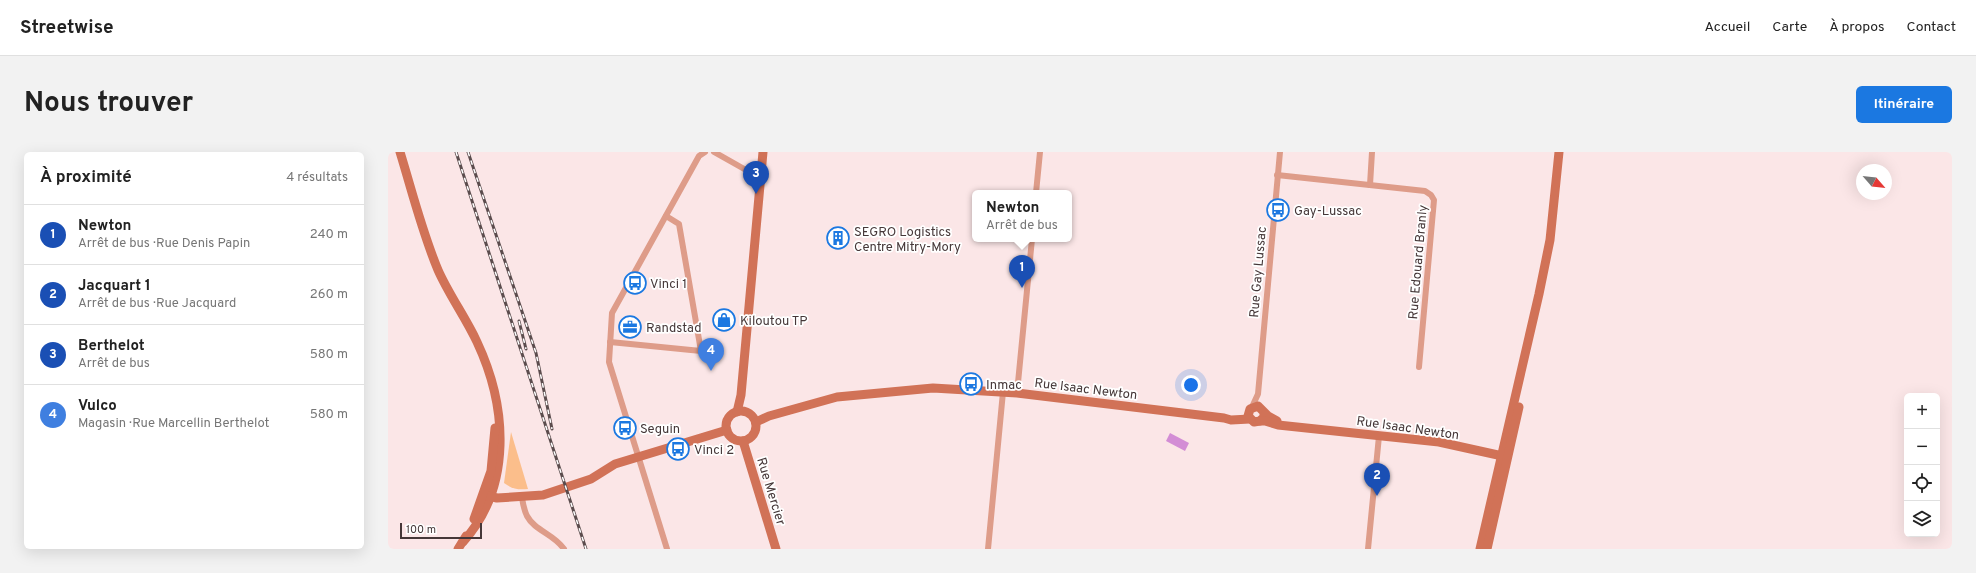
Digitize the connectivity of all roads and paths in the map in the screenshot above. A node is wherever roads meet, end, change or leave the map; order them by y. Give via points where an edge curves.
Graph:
1 (400, 152) edge
2 (705, 152) edge
3 (714, 152) edge
4 (764, 152) edge
5 (1040, 152) edge
6 (1280, 152) edge
7 (1372, 152) edge
8 (1558, 152) edge
9 (762, 172) junction
10 (1278, 175) junction
11 (1370, 185) junction
12 (1036, 190) edge
13 (666, 216) junction
14 (1032, 242) edge
15 (610, 342) junction
16 (1419, 367) dead end
17 (1003, 392) junction
18 (1017, 393) junction
19 (1257, 409) junction
20 (737, 412) junction
21 (1224, 418) junction
22 (1250, 419) junction
23 (1260, 421) junction
24 (756, 422) junction
25 (1286, 425) junction
26 (727, 430) junction
27 (1379, 436) junction
28 (743, 441) junction
29 (1505, 456) junction
30 (639, 457) junction
31 (490, 486) junction
32 (487, 496) junction
33 (519, 498) junction
34 (461, 546) edge
35 (564, 549) edge
36 (667, 549) edge
37 (776, 549) edge
38 (988, 549) edge
39 (1368, 549) edge
40 (1480, 549) edge
41 (1487, 549) edge

1 - 31 street via 439,271 477,342 493,386 494,444
2 - 13 street via 699,156
3 - 9 street via 746,170
4 - 9 street
5 - 12 street
6 - 10 street, Rue Gay Lussac
7 - 11 street
8 - 29 street via 1550,240
9 - 20 street
10 - 11 street, Rue Edouard Branly
10 - 19 street, Rue Gay Lussac
11 - 16 street, Rue Edouard Branly via 1425,191 1434,200
13 - 15 street via 613,310
13 - 15 street via 680,224 702,350
14 - 18 street
15 - 30 street via 608,362
17 - 18 street, Rue Isaac Newton
17 - 24 street, Rue Isaac Newton via 933,388 837,397
17 - 38 street
18 - 21 street, Rue Isaac Newton
19 - 21 street, Rue Isaac Newton
19 - 22 street via 1248,414
19 - 23 street via 1264,417
19 - 25 street, Rue Isaac Newton
20 - 24 street via 750,414
20 - 26 street via 729,418
21 - 22 street, Rue Isaac Newton
22 - 23 street, Rue Isaac Newton via 1254,422
23 - 25 street, Rue Isaac Newton
24 - 28 street via 755,432 748,440
25 - 27 street, Rue Isaac Newton
26 - 28 street via 734,440
26 - 30 street
27 - 29 street, Rue Isaac Newton via 1439,442
27 - 39 street
28 - 37 street, Rue Mercier
29 - 40 street
29 - 41 street
30 - 33 street via 616,464 582,482 552,492
30 - 36 street
31 - 32 street
31 - 33 street
32 - 33 street
32 - 34 street
33 - 35 street via 531,522 555,539

